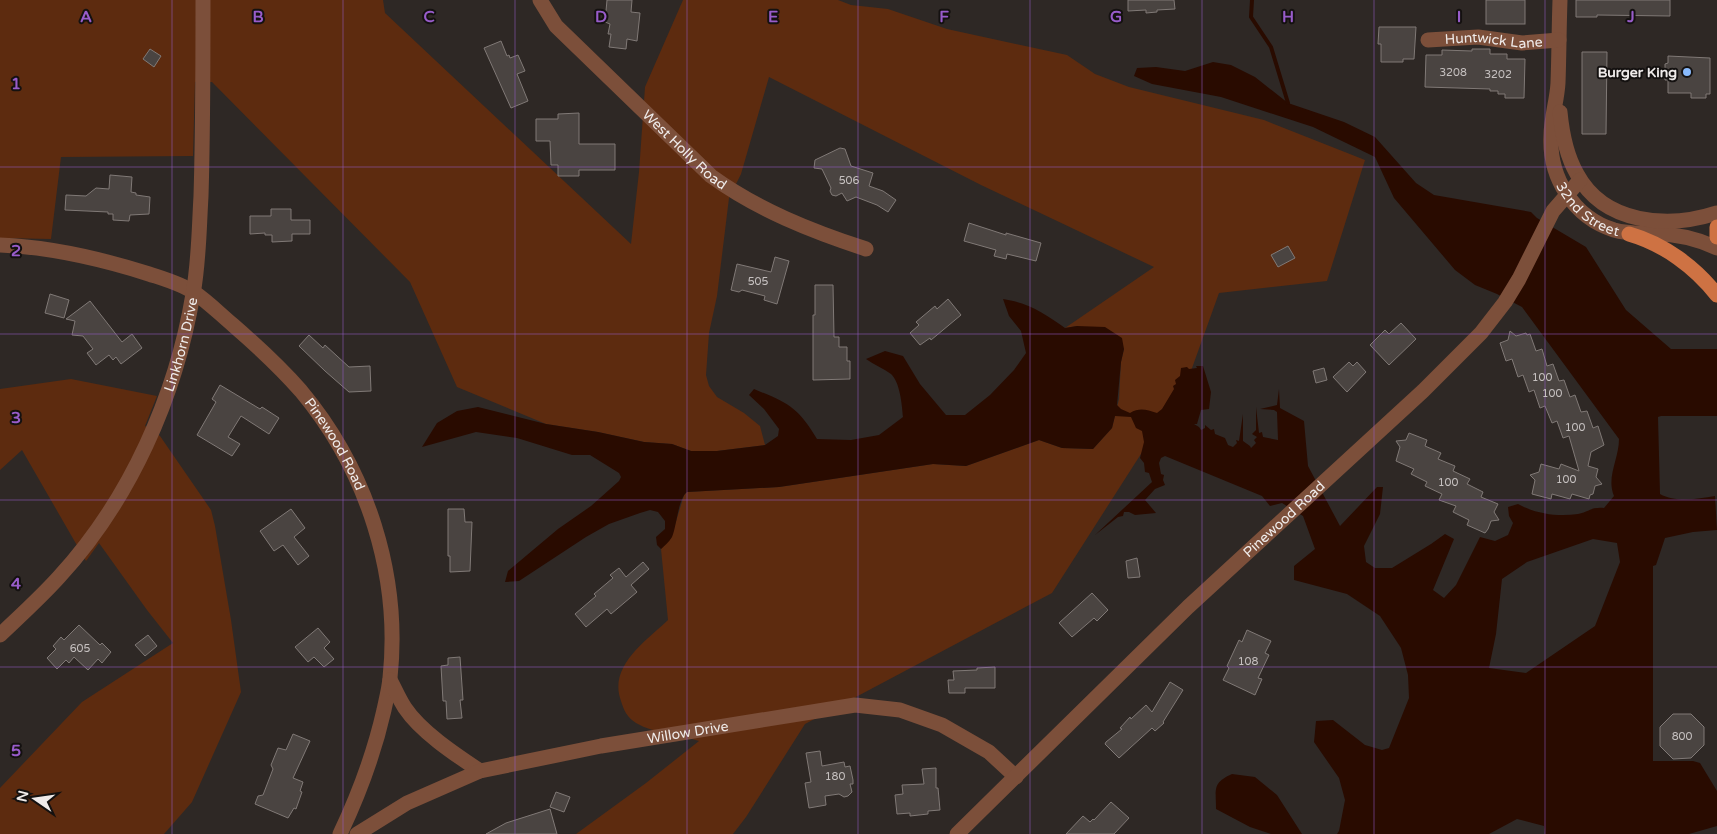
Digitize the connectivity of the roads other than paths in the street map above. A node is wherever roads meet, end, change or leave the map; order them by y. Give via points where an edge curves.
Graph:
1 (203, 0) edge
2 (540, 0) edge
3 (1560, 0) edge
4 (1428, 40) dead end
5 (1559, 40) junction
6 (1558, 85) junction
7 (1580, 180) junction
8 (1566, 195) junction
9 (1717, 213) edge
10 (1717, 227) edge
11 (1629, 234) junction
12 (1717, 237) edge
13 (0, 245) edge
14 (866, 248) dead end
15 (1717, 248) edge
16 (194, 292) junction
17 (1717, 295) edge
18 (0, 635) edge
19 (390, 680) junction
20 (480, 771) junction
21 (1016, 777) junction
22 (340, 834) edge
23 (357, 834) edge
24 (957, 834) edge

1 - 16 street, Linkhorn Drive via 202,172
2 - 14 street, West Holly Road via 556,26 711,176 762,209
3 - 5 street, 32nd Street
4 - 5 street, Huntwick Lane via 1478,38 1522,43
5 - 6 street, 32nd Street
6 - 7 street, 32nd Street via 1564,142
6 - 8 street, 32nd Street via 1551,148 1555,171
7 - 8 street, Pinewood Road
7 - 9 street, 32nd Street via 1614,209 1641,219 1681,221
8 - 11 street, 32nd Street via 1591,218
8 - 21 street, Pinewood Road via 1546,222 1505,302 1481,333 1188,607
10 - 12 main road
11 - 15 street, 32nd Street via 1675,236
11 - 17 main road via 1677,256
13 - 16 street, Pinewood Road via 48,250 121,266
16 - 18 street, Linkhorn Drive via 172,381 138,464 87,543 60,576
16 - 19 street, Pinewood Road via 248,338 301,391 334,438 358,483 381,546 388,576
19 - 20 street via 406,709 427,732
19 - 22 street, Pinewood Road via 376,742
20 - 21 street, Willow Drive via 601,746 855,705 900,710 942,725 989,752
20 - 23 street, Willow Drive via 407,804
21 - 24 street, Pinewood Road

